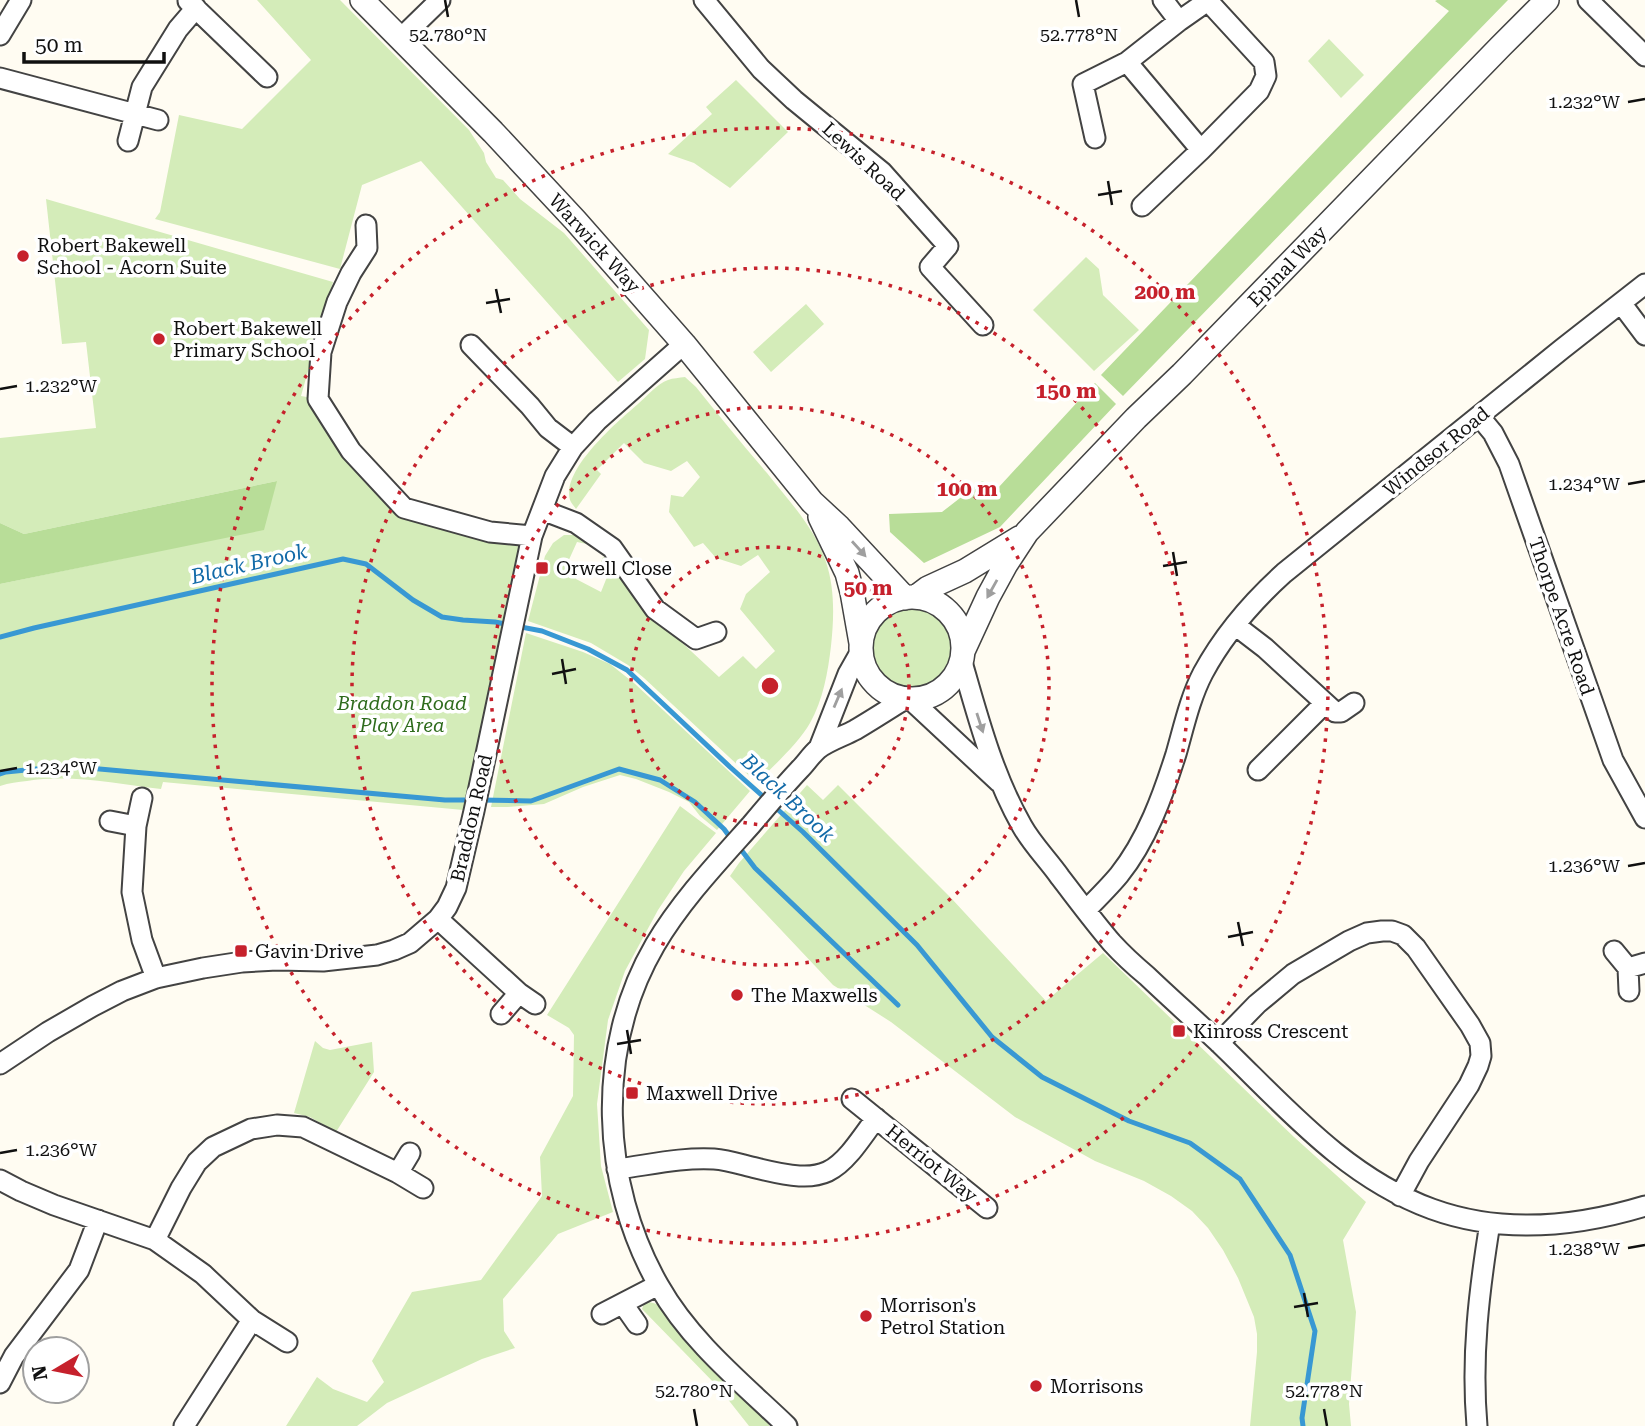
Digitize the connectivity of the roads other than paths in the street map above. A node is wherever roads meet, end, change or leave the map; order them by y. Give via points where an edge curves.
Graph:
1 (21, 0) edge
2 (362, 0) edge
3 (440, 0) edge
4 (704, 0) edge
5 (1163, 0) edge
6 (1547, 0) edge
7 (1588, 0) edge
8 (1209, 1) edge
9 (191, 4) edge
10 (1179, 21) junction
11 (0, 35) edge
12 (401, 38) junction
13 (1645, 56) edge
14 (1127, 62) junction
15 (267, 77) dead end
16 (0, 78) edge
17 (134, 115) junction
18 (158, 120) dead end
19 (1095, 138) dead end
20 (128, 141) dead end
21 (1201, 150) junction
22 (1142, 206) dead end
23 (366, 225) dead end
24 (1645, 284) edge
25 (1621, 303) junction
26 (983, 326) dead end
27 (1645, 335) edge
28 (684, 344) junction
29 (471, 345) dead end
30 (1479, 416) junction
31 (573, 447) junction
32 (813, 502) junction
33 (542, 510) junction
34 (1027, 532) junction
35 (532, 536) junction
36 (910, 597) junction
37 (1235, 625) junction
38 (716, 632) dead end
39 (861, 648) junction
40 (963, 656) junction
41 (908, 700) junction
42 (1354, 703) dead end
43 (1335, 713) junction
44 (819, 748) junction
45 (1258, 770) dead end
46 (1000, 783) junction
47 (142, 799) dead end
48 (1645, 818) edge
49 (110, 821) dead end
50 (135, 826) junction
51 (1086, 910) junction
52 (439, 919) junction
53 (1614, 951) dead end
54 (1636, 966) edge
55 (156, 978) junction
56 (1629, 991) dead end
57 (501, 1014) dead end
58 (1219, 1043) junction
59 (0, 1064) edge
60 (852, 1099) dead end
61 (876, 1118) junction
62 (410, 1153) dead end
63 (617, 1169) junction
64 (398, 1173) junction
65 (0, 1180) edge
66 (422, 1188) dead end
67 (1399, 1196) junction
68 (1645, 1206) edge
69 (987, 1209) dead end
70 (98, 1220) junction
71 (1490, 1223) junction
72 (155, 1240) junction
73 (658, 1285) junction
74 (623, 1304) junction
75 (602, 1314) dead end
76 (252, 1320) junction
77 (637, 1324) dead end
78 (287, 1342) dead end
79 (7, 1351) edge
80 (0, 1383) edge
81 (184, 1426) edge
82 (787, 1426) edge
83 (1477, 1426) edge

1 - 11 street
2 - 12 street, Warwick Way
3 - 12 street
4 - 26 street, Lewis Road via 761,69 882,172 948,246 930,267
5 - 10 street
6 - 34 street, Epinal Way
7 - 13 street
8 - 10 street
8 - 21 street via 1264,62 1266,76 1259,91
9 - 15 street
9 - 17 street via 142,87
10 - 14 street
12 - 28 street, Warwick Way via 539,180
14 - 19 street via 1083,84
14 - 21 street
16 - 17 street
17 - 18 street
17 - 20 street
21 - 22 street
23 - 35 street via 367,248 351,273 345,304 321,352 317,399 351,451 404,508 490,532
24 - 25 street, Windsor Road
25 - 27 street
25 - 30 street, Windsor Road
28 - 31 street, Braddon Road
28 - 32 street, Warwick Way
29 - 31 street via 548,428
30 - 37 street, Windsor Road via 1284,573
30 - 48 street, Thorpe Acre Road via 1509,464 1613,760
31 - 33 street, Braddon Road
32 -> 36 street, Warwick Way
32 - 39 street, Warwick Way via 847,573
33 - 35 street, Braddon Road
33 - 38 street via 576,523 612,548 655,608 696,639
34 - 36 street, Epinal Way via 965,571
34 -> 40 street, Epinal Way via 988,597
35 - 52 street, Braddon Road via 456,888
36 - 39 street via 885,605 873,615 864,629
36 - 40 street via 931,600 955,619 962,633
37 - 43 street
37 - 51 street, Windsor Road via 1193,695 1154,815 1120,873
39 - 41 street via 874,683
44 -> 39 street
40 - 41 street via 948,686 924,699
40 -> 46 street
41 - 44 street
41 - 46 street
42 - 43 street
43 - 45 street
44 - 63 street via 730,848 653,948 625,1018 613,1078 611,1120
46 - 51 street via 1023,829
47 - 50 street
49 - 50 street
50 - 55 street via 132,892
51 - 58 street via 1119,950
52 - 55 street, Braddon Road via 410,943 377,955 242,962
52 - 57 street via 527,998
53 - 54 street
54 - 56 street
55 - 59 street, Braddon Road via 93,1006
58 - 67 street via 1326,1145
58 - 67 street via 1293,974 1349,941 1382,930 1403,935 1470,1025 1481,1056 1469,1085
60 - 61 street, Herriot Way
61 - 63 street, Herriot Way via 852,1151 821,1175 785,1175 717,1159
61 - 69 street, Herriot Way
62 - 64 street
63 - 73 street via 638,1242
64 - 66 street
64 - 72 street via 303,1128 251,1129 213,1147 197,1162
65 - 70 street
67 - 71 street via 1453,1216
68 - 71 street via 1577,1222
70 - 72 street
70 - 79 street via 79,1270
71 - 83 street via 1475,1338
72 - 76 street via 202,1274
73 - 74 street
73 - 82 street via 691,1331
74 - 75 street
74 - 77 street
76 - 78 street
76 - 81 street
79 - 80 street

